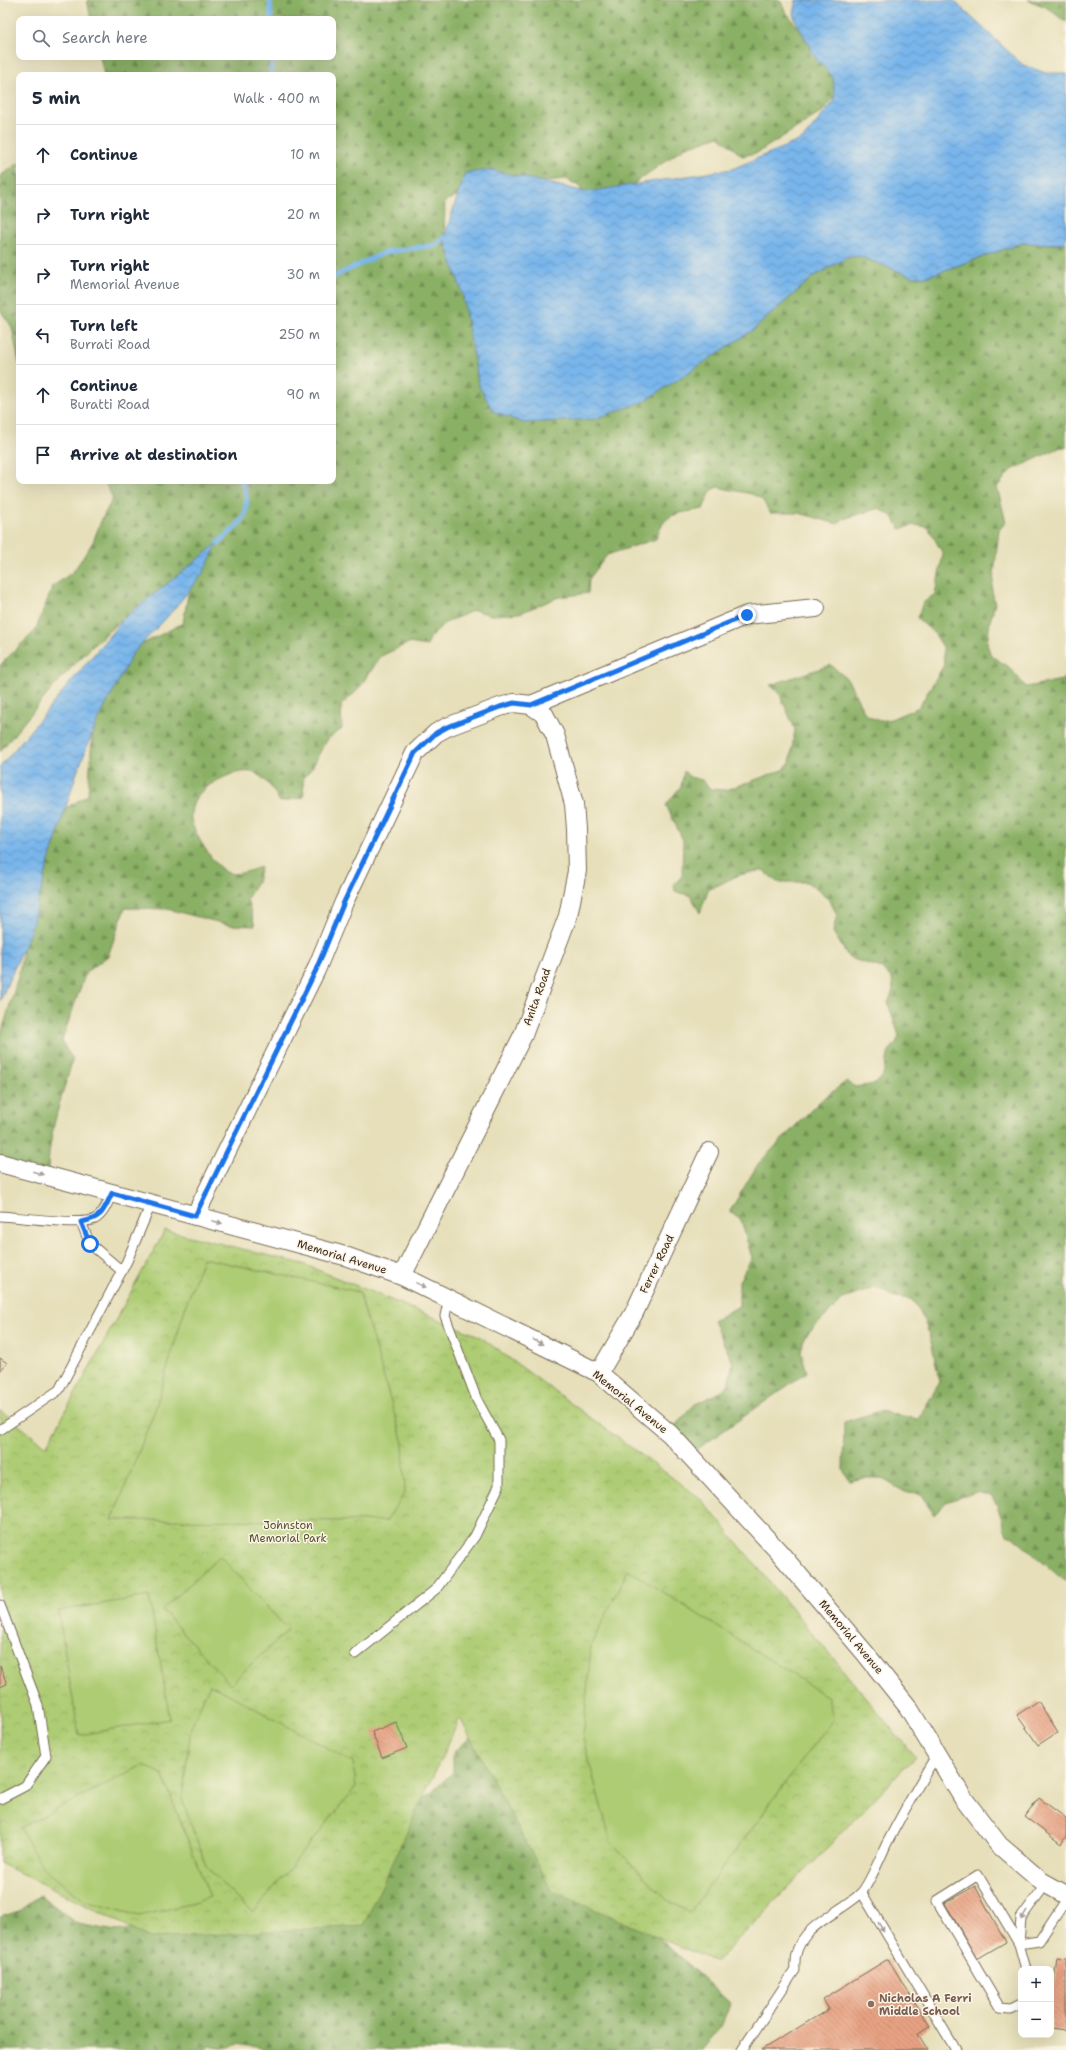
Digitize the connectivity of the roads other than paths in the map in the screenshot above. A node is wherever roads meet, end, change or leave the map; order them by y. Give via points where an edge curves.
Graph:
1 (816, 608) dead end
2 (531, 705) junction
3 (709, 1152) dead end
4 (0, 1163) edge
5 (112, 1193) junction
6 (151, 1204) junction
7 (0, 1216) edge
8 (195, 1216) junction
9 (81, 1222) junction
10 (122, 1271) junction
11 (402, 1276) junction
12 (449, 1298) junction
13 (599, 1373) junction
14 (0, 1430) edge
15 (0, 1605) edge
16 (355, 1654) dead end
17 (937, 1754) junction
18 (0, 1799) edge
19 (1061, 1890) edge
20 (862, 1893) junction
21 (1019, 1944) junction
22 (1025, 1966) edge
23 (1018, 2006) edge
24 (742, 2050) edge
25 (956, 2050) edge

1 - 2 street via 747,615
2 - 8 street via 514,703 447,727 436,733 415,753 344,902 316,970
2 - 11 street, Anita Road via 544,714 555,735 574,804 577,871 568,916 523,1035
3 - 13 street, Ferrer Road via 634,1313
4 -> 5 street, Memorial Avenue
5 - 6 street, Memorial Avenue
5 - 9 lane via 102,1214
6 - 8 street, Memorial Avenue
6 - 10 lane
7 - 9 lane
8 -> 11 street, Memorial Avenue via 345,1256
9 - 10 lane via 90,1244
10 - 14 lane via 59,1390
11 -> 12 street, Memorial Avenue
12 -> 13 street, Memorial Avenue
12 - 16 lane via 445,1316 477,1400 499,1440 499,1486 475,1536 436,1589
13 - 17 street, Memorial Avenue via 670,1434 779,1552 908,1707
15 - 18 lane via 38,1705 46,1756 25,1786
17 - 19 street, Memorial Avenue via 963,1798 998,1845
17 - 20 lane via 897,1823
19 -> 21 lane via 1020,1918
19 - 21 lane via 1039,1941
20 - 24 lane via 817,1923 796,1948 795,1970
20 -> 25 lane
21 - 22 lane
21 - 23 lane via 978,1876 937,1901 1000,2008 1011,2009

